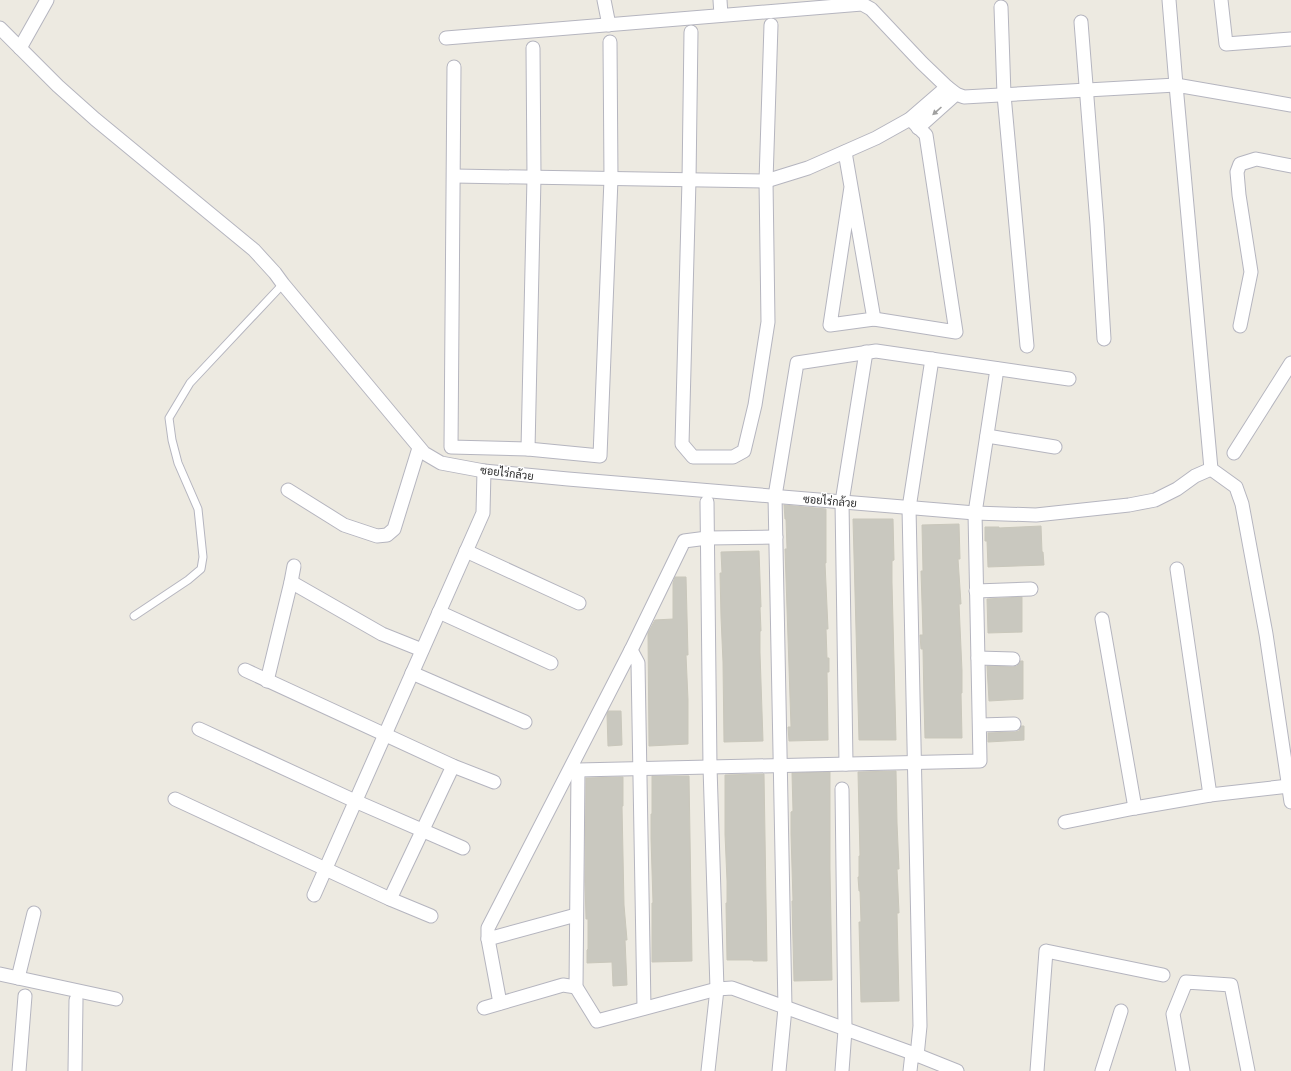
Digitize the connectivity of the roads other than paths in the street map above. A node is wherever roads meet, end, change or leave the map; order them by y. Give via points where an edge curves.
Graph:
1 (47, 0) edge
2 (604, 0) edge
3 (720, 0) edge
4 (1169, 0) edge
5 (1221, 0) edge
6 (862, 2) edge
7 (1001, 7) dead end
8 (721, 15) junction
9 (1081, 22) dead end
10 (609, 25) junction
11 (771, 25) dead end
12 (0, 28) edge
13 (691, 32) dead end
14 (446, 38) dead end
15 (1291, 39) edge
16 (610, 42) dead end
17 (20, 48) junction
18 (533, 48) dead end
19 (454, 68) dead end
20 (1176, 85) junction
21 (951, 90) junction
22 (1087, 90) junction
23 (1004, 95) junction
24 (1291, 105) edge
25 (914, 124) junction
26 (845, 152) junction
27 (1291, 166) edge
28 (454, 176) junction
29 (534, 178) junction
30 (611, 179) junction
31 (689, 180) junction
32 (766, 181) junction
33 (851, 187) junction
34 (283, 284) junction
35 (874, 319) junction
36 (1240, 326) dead end
37 (1104, 339) dead end
38 (1027, 346) dead end
39 (866, 352) junction
40 (932, 359) junction
41 (1291, 363) edge
42 (997, 369) junction
43 (1069, 379) dead end
44 (987, 436) junction
45 (1056, 447) dead end
46 (419, 448) junction
47 (528, 449) junction
48 (1234, 454) dead end
49 (1211, 469) junction
50 (484, 470) junction
51 (288, 490) dead end
52 (775, 496) junction
53 (707, 502) dead end
54 (842, 502) junction
55 (909, 508) junction
56 (975, 513) junction
57 (776, 537) junction
58 (707, 538) junction
59 (466, 551) junction
60 (294, 566) dead end
61 (1178, 568) dead end
62 (291, 582) junction
63 (1032, 589) dead end
64 (976, 591) junction
65 (579, 603) dead end
66 (439, 612) junction
67 (134, 616) dead end
68 (1102, 619) dead end
69 (422, 650) junction
70 (631, 650) junction
71 (978, 658) junction
72 (1013, 659) dead end
73 (551, 662) dead end
74 (245, 670) dead end
75 (412, 673) junction
76 (268, 681) junction
77 (525, 722) dead end
78 (1014, 724) dead end
79 (980, 725) junction
80 (199, 730) dead end
81 (385, 734) junction
82 (915, 762) junction
83 (846, 764) junction
84 (780, 765) junction
85 (453, 766) junction
86 (710, 767) junction
87 (575, 768) junction
88 (640, 768) junction
89 (494, 782) dead end
90 (1289, 786) junction
91 (842, 789) dead end
92 (1210, 795) junction
93 (175, 799) dead end
94 (355, 802) junction
95 (1291, 802) edge
96 (1135, 808) junction
97 (1065, 822) dead end
98 (423, 831) junction
99 (463, 848) dead end
100 (326, 868) junction
101 (314, 895) dead end
102 (390, 899) junction
103 (34, 913) dead end
104 (576, 915) junction
105 (431, 916) dead end
106 (488, 939) junction
107 (0, 974) edge
108 (1163, 975) dead end
109 (18, 978) junction
110 (576, 987) junction
111 (717, 989) junction
112 (25, 996) dead end
113 (116, 999) dead end
114 (76, 1000) dead end
115 (500, 1004) junction
116 (484, 1008) dead end
117 (644, 1008) junction
118 (785, 1008) junction
119 (1121, 1011) dead end
120 (845, 1030) junction
121 (914, 1055) junction
122 (19, 1071) edge
123 (74, 1071) edge
124 (708, 1071) edge
125 (779, 1071) edge
126 (842, 1071) edge
127 (910, 1071) edge
128 (957, 1071) edge
129 (1037, 1071) edge
130 (1102, 1071) edge
131 (1183, 1071) edge
132 (1248, 1071) edge

1 - 17 street
2 - 10 street
3 - 8 street
4 - 20 street
5 - 15 street via 1226,44
6 - 8 street
6 - 21 street via 871,8
7 - 23 street
8 - 10 street
9 - 22 street
10 - 14 street
11 - 32 street
12 - 17 street
13 - 31 street
16 - 30 street
17 - 34 street via 95,119 254,250
18 - 29 street
19 - 28 street
20 - 22 street
20 - 24 street
20 - 49 street
21 - 23 street via 964,97
21 - 25 street
22 - 23 street
22 - 37 street
23 - 38 street
25 - 26 street
25 - 35 street via 926,135 956,332
26 - 32 street via 808,168
26 - 33 street
27 - 36 street via 1256,159 1240,164 1237,172 1251,272
28 - 29 street
28 - 47 street via 451,447
29 - 30 street
29 - 47 street
30 - 31 street
30 - 47 street via 600,456
31 - 32 street
31 - 32 street via 682,444 692,458 733,457 744,452 755,405 768,322
33 - 35 street
33 - 35 street via 830,325
34 - 46 street
34 - 67 lane via 190,383 169,418 178,463 198,509 203,557 201,569
39 - 40 street via 876,351
39 - 52 street via 797,363
39 - 54 street
40 - 42 street
40 - 55 street
41 - 48 street
42 - 43 street
42 - 44 street
44 - 45 street
44 - 56 street
46 - 50 street, ซอยไร่กล้วย via 441,463
46 - 51 street via 394,529 387,535 377,536 344,525
49 - 56 street, ซอยไร่กล้วย via 1155,500 1129,505 1036,515
49 - 90 street via 1236,487 1242,504 1266,634
50 - 52 street, ซอยไร่กล้วย
50 - 59 street via 483,513
52 - 54 street, ซอยไร่กล้วย
52 - 57 street
53 - 58 street
54 - 55 street, ซอยไร่กล้วย
54 - 83 street
55 - 56 street, ซอยไร่กล้วย
55 - 82 street
56 - 64 street
57 - 58 street
57 - 84 street
58 - 70 street via 684,541
58 - 86 street
59 - 65 street
59 - 66 street
60 - 62 street
61 - 92 street
62 - 69 street via 382,634
62 - 76 street
63 - 64 street
64 - 71 street
66 - 69 street
66 - 73 street
68 - 96 street
69 - 75 street
70 - 87 street
70 - 88 street via 638,663
71 - 72 street
71 - 79 street
74 - 76 street
75 - 77 street
75 - 81 street
76 - 81 street
78 - 79 street
79 - 82 street via 980,761
80 - 94 street
81 - 85 street
81 - 94 street
82 - 83 street
82 - 121 street via 920,1026
83 - 84 street
84 - 86 street
84 - 118 street
85 - 89 street
85 - 98 street
86 - 88 street
86 - 111 street
87 - 88 street
87 - 104 street
87 - 106 street via 488,928
88 - 117 street
90 - 92 street
90 - 95 street
91 - 120 street
92 - 96 street
93 - 100 street
94 - 98 street
94 - 100 street
96 - 97 street
98 - 99 street
98 - 102 street
100 - 101 street
100 - 102 street
102 - 105 street
103 - 109 street
104 - 106 street
104 - 110 street
106 - 115 street
107 - 109 street
108 - 129 street via 1046,951
109 - 113 street
110 - 115 street via 563,985
110 - 117 street via 597,1021
111 - 117 street
111 - 118 street via 732,988
111 - 124 street
112 - 122 street
114 - 123 street
115 - 116 street
118 - 120 street
118 - 125 street
119 - 130 street
120 - 121 street
120 - 126 street
121 - 127 street
121 - 128 street
131 - 132 street via 1173,1014 1186,982 1231,984

